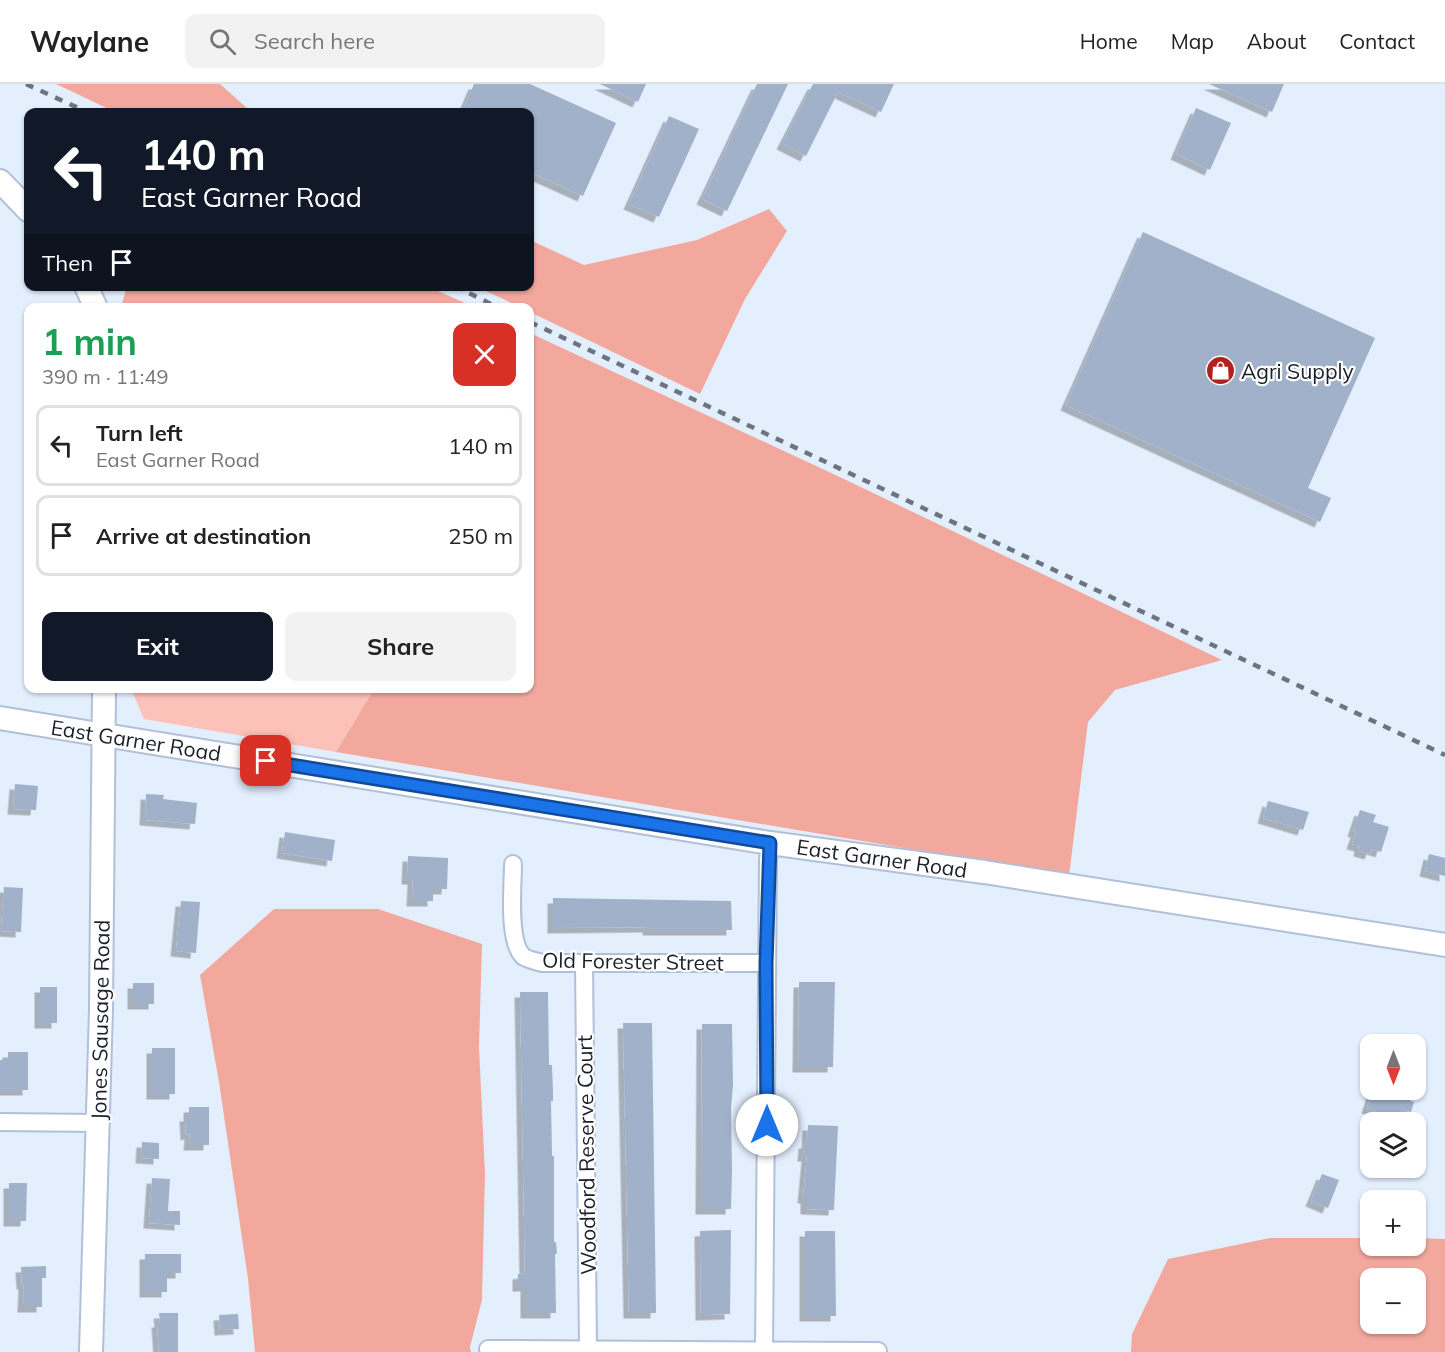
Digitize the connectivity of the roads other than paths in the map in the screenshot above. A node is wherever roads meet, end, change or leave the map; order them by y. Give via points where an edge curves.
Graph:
1 (0, 182) edge
2 (24, 206) edge
3 (104, 693) edge
4 (0, 718) edge
5 (103, 734) junction
6 (770, 843) junction
7 (513, 864) dead end
8 (1445, 945) edge
9 (584, 963) junction
10 (766, 963) junction
11 (0, 1122) edge
12 (97, 1123) junction
13 (588, 1348) junction
14 (488, 1349) dead end
15 (765, 1351) edge
16 (878, 1351) edge
17 (91, 1352) edge

1 - 2 main road
3 - 5 main road, Jones Sausage Road
4 - 5 main road, East Garner Road
5 - 6 main road, East Garner Road
5 - 12 main road, Jones Sausage Road
6 - 8 main road, East Garner Road via 984,872
6 - 10 street
7 - 9 street, Old Forester Street via 513,931 523,956 542,963
9 - 10 street, Old Forester Street
9 - 13 street, Woodford Reserve Court
10 - 15 street
11 - 12 street
12 - 17 main road, Jones Sausage Road
13 - 14 street
13 - 15 street
15 - 16 street

